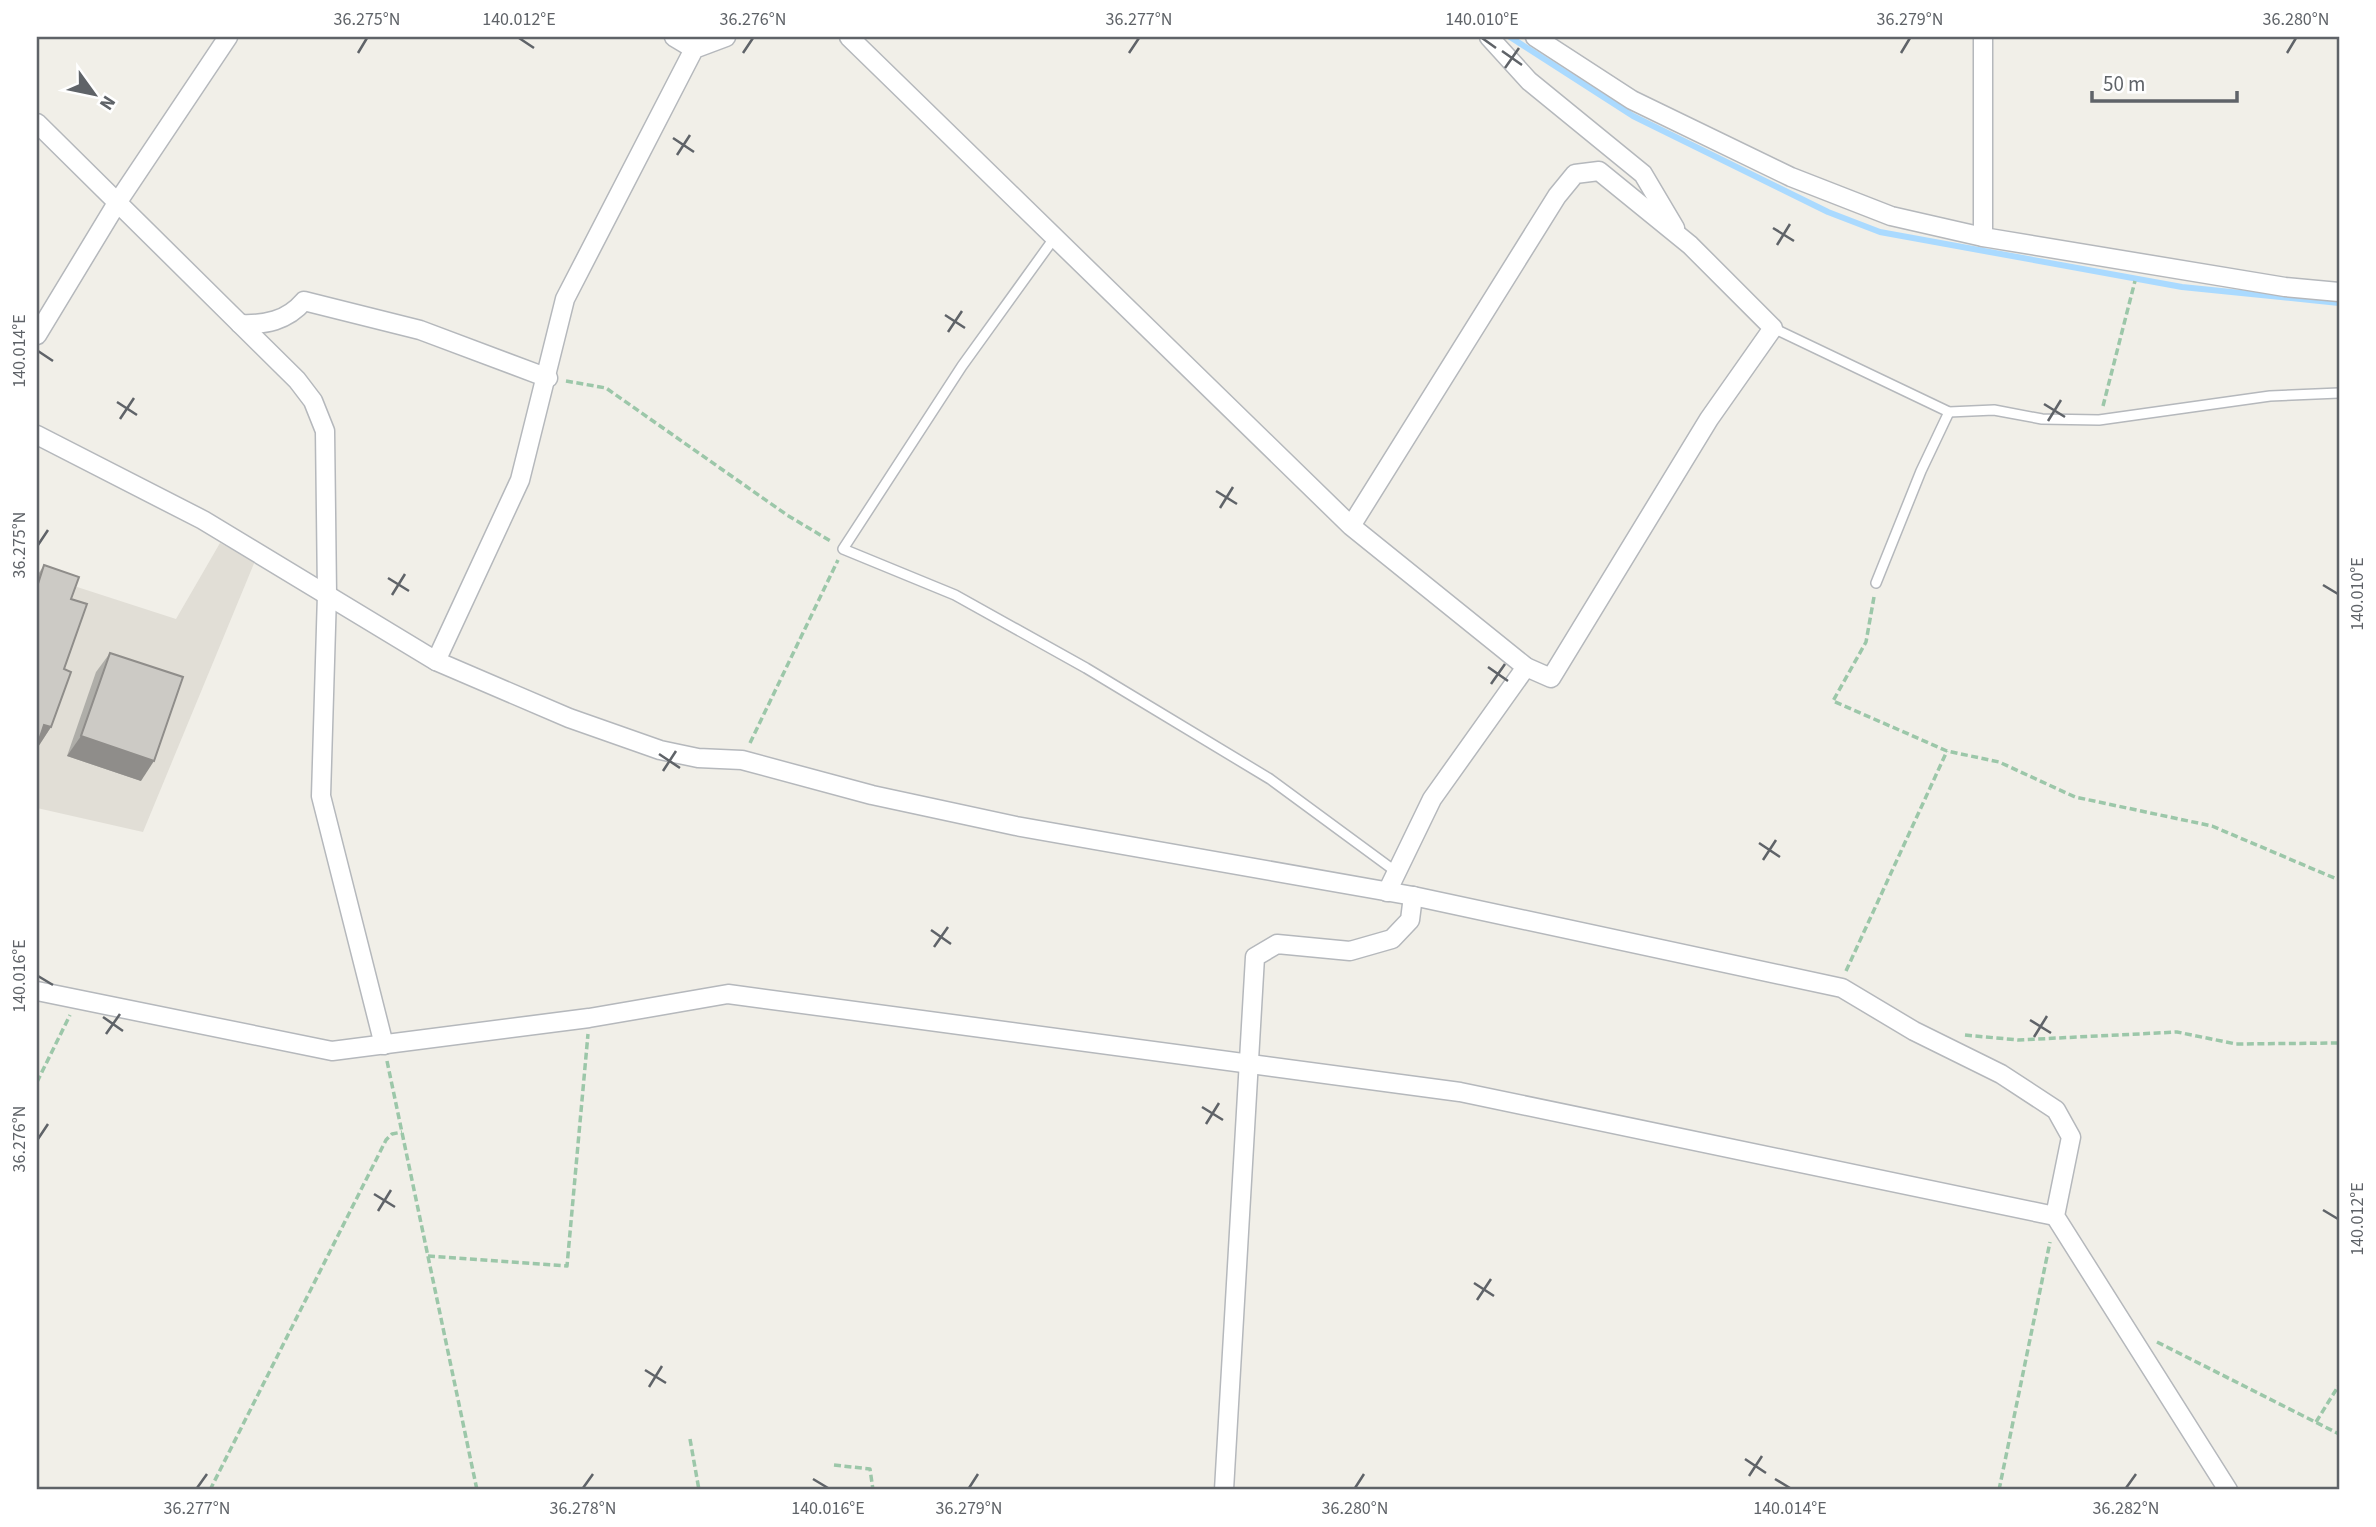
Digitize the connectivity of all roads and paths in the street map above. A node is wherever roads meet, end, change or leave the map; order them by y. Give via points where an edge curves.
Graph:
1 (228, 37) edge
2 (674, 37) edge
3 (726, 37) edge
4 (849, 37) edge
5 (1489, 37) edge
6 (1535, 37) edge
7 (1983, 37) edge
8 (694, 49) junction
9 (37, 123) edge
10 (117, 203) junction
11 (1055, 237) junction
12 (1983, 237) junction
13 (1682, 240) junction
14 (2139, 262) junction
15 (2339, 292) edge
16 (240, 324) junction
17 (1773, 328) junction
18 (37, 335) edge
19 (548, 378) junction
20 (2339, 393) edge
21 (1949, 412) junction
22 (2099, 420) junction
23 (37, 435) edge
24 (1351, 526) junction
25 (843, 549) junction
26 (1876, 583) joint
27 (327, 594) junction
28 (436, 661) junction
29 (1525, 667) junction
30 (1947, 751) junction
31 (742, 760) junction
32 (1395, 871) junction
33 (2339, 880) edge
34 (1387, 892) junction
35 (1413, 896) junction
36 (1842, 988) junction
37 (37, 991) edge
38 (77, 999) junction
39 (589, 1018) junction
40 (1953, 1034) dead end
41 (2339, 1043) edge
42 (384, 1045) junction
43 (1248, 1063) junction
44 (37, 1082) edge
45 (402, 1132) junction
46 (2055, 1216) junction
47 (428, 1256) junction
48 (2123, 1325) junction
49 (2339, 1385) edge
50 (2316, 1422) junction
51 (2339, 1434) edge
52 (690, 1439) dead end
53 (834, 1465) dead end
54 (210, 1490) edge
55 (477, 1490) edge
56 (699, 1490) edge
57 (873, 1490) edge
58 (1224, 1490) edge
59 (1998, 1490) edge
60 (2228, 1490) edge

1 - 10 street
2 - 8 street
3 - 8 street
4 - 11 street
5 - 13 street via 1529,81 1643,174
6 - 12 street via 1632,100 1791,177 1891,216
7 - 12 street
8 - 19 street via 565,299
9 - 10 street
10 - 16 street
10 - 18 street
11 - 24 street
11 - 25 lane via 961,366
12 - 14 street
13 - 17 street
13 - 24 street via 1599,171 1575,174
14 - 15 street
14 - 22 path
16 - 19 street via 267,325 295,311 303,301 419,330
16 - 27 street via 305,390 325,431
17 - 21 lane
17 - 29 street via 1709,419 1551,678
19 - 25 path via 606,388
19 - 28 street via 520,480
20 - 22 lane via 2270,396
21 - 22 lane via 1994,410 2042,419
21 - 26 lane
23 - 27 street via 203,520
24 - 29 street
25 - 31 path
25 - 32 lane via 955,594 1086,668 1270,779
26 - 30 path via 1866,642 1833,701
27 - 28 street
27 - 42 street via 321,796
28 - 31 street via 569,718 660,750
29 - 32 street via 1432,799
30 - 33 path via 1999,762 2075,797 2212,826
30 - 36 path via 1846,967
31 - 34 street via 872,795 1016,826
32 - 34 street
34 - 35 street
35 - 36 street
35 - 43 street via 1410,920 1392,939 1350,951 1277,944 1255,957
36 - 46 street via 1914,1031 2001,1074 2056,1110 2071,1137
37 - 38 street
38 - 42 street via 332,1051
38 - 44 path
39 - 42 street
39 - 43 street via 728,994
39 - 47 path via 568,1266
40 - 41 path via 2018,1040 2177,1032 2236,1044
42 - 45 path
43 - 46 street via 1460,1092
43 - 58 street
45 - 47 path
45 - 54 path via 386,1140
46 - 48 street
46 - 59 path
47 - 55 path
48 - 50 path
48 - 60 street
49 - 50 path
50 - 51 path
52 - 56 path
53 - 57 path via 870,1469

